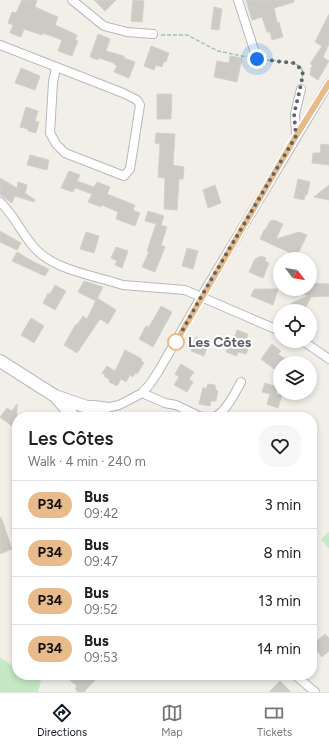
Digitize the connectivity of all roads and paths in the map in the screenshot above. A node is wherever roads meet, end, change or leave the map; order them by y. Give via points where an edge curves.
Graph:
1 (72, 0) edge
2 (238, 0) edge
3 (153, 34) joint
4 (0, 45) edge
5 (257, 59) junction
6 (56, 68) junction
7 (329, 83) edge
8 (300, 89) joint
9 (296, 136) junction
10 (0, 202) edge
11 (201, 297) junction
12 (273, 328) edge
13 (313, 348) edge
14 (329, 359) edge
15 (0, 362) edge
16 (241, 382) dead end
17 (142, 392) junction
18 (55, 396) junction
19 (83, 406) junction
20 (110, 407) junction
21 (69, 412) edge
22 (74, 412) edge
23 (90, 412) edge
24 (100, 412) edge
25 (191, 412) edge
26 (221, 412) edge
27 (301, 680) edge
28 (315, 692) edge

1 - 3 street via 104,26 127,32
2 - 5 street
3 - 5 path via 187,35 218,51
4 - 6 street
5 - 8 path via 294,63 303,74
6 - 6 street via 137,100 140,105 130,169 124,176 65,153 56,144 50,133
7 - 9 street
8 - 9 street via 294,114
9 - 11 street
10 - 11 street via 10,211 32,246 50,261 123,285 185,290
11 - 12 street
11 - 17 street via 158,372
13 - 14 street
15 - 18 street
16 - 26 street
17 - 20 street
17 - 25 street
18 - 19 street
18 - 21 street
19 - 20 street
19 - 22 street via 75,409
19 - 23 street
20 - 24 street
27 - 28 street

